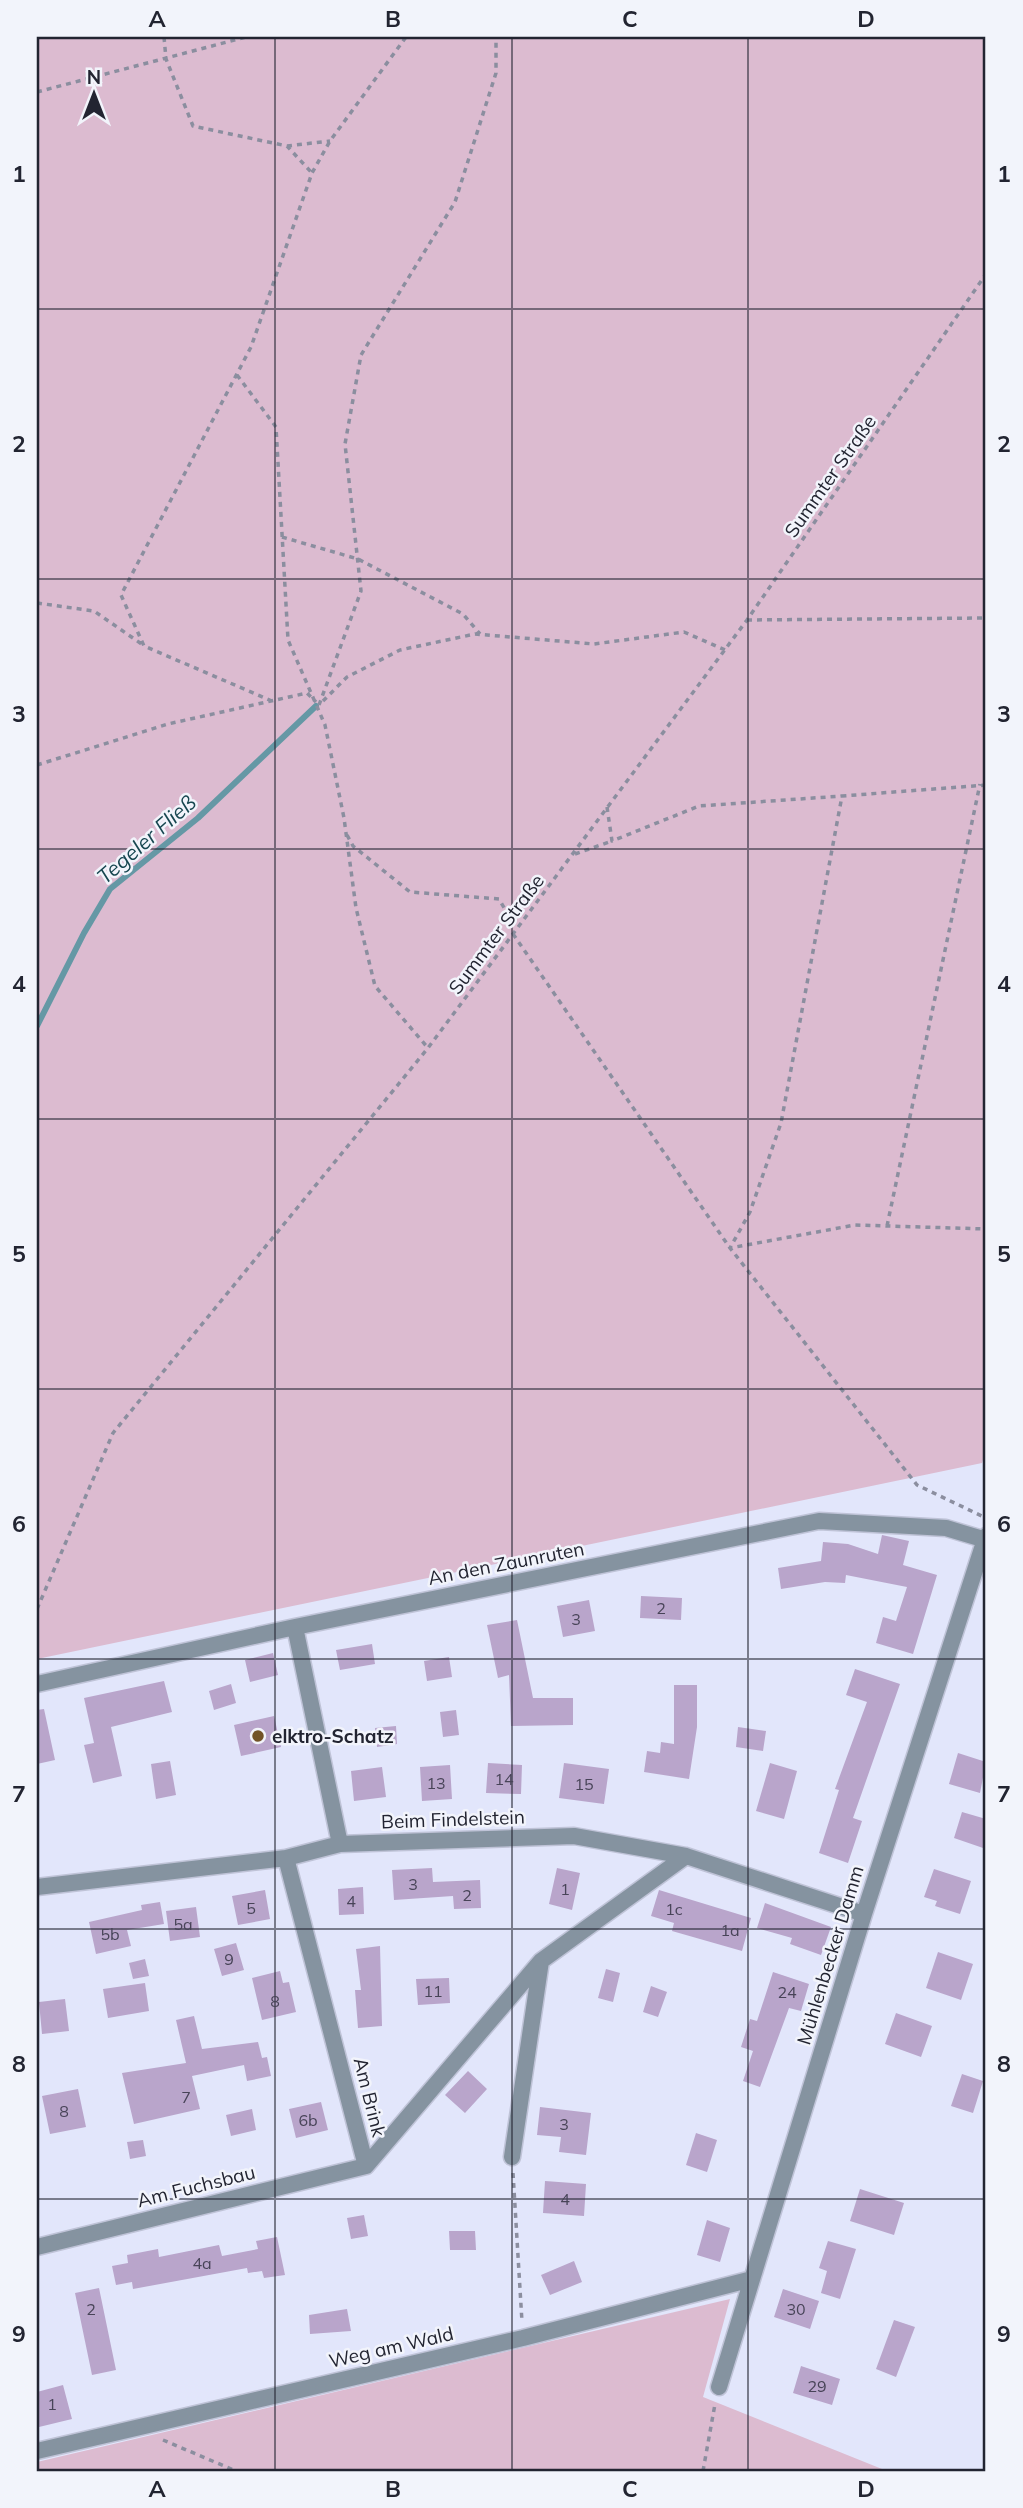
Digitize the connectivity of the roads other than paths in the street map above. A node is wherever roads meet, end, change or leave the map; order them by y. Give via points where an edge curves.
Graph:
1 (986, 1539) edge
2 (295, 1627) junction
3 (37, 1684) edge
4 (340, 1844) junction
5 (685, 1856) junction
6 (286, 1858) junction
7 (37, 1887) edge
8 (864, 1914) junction
9 (541, 1961) junction
10 (512, 2157) road end
11 (366, 2166) junction
12 (37, 2246) edge
13 (752, 2278) junction
14 (719, 2387) road end
15 (37, 2451) edge

1 - 2 street, An den Zaunruten via 946,1528 819,1521
1 - 8 street, Mühlenbecker Damm
2 - 3 street, An den Zaunruten
2 - 4 street
4 - 5 street, Beim Findelstein via 574,1836
4 - 6 street, Beim Findelstein
5 - 8 street, Beim Findelstein
5 - 9 street, Am Brink
6 - 7 street, Beim Findelstein
6 - 11 street, Am Brink
8 - 13 street, Mühlenbecker Damm
9 - 10 street
9 - 11 street, Am Brink
11 - 12 street, Am Fuchsbau
13 - 14 street, Mühlenbecker Damm
13 - 15 street, Weg am Wald via 523,2338

